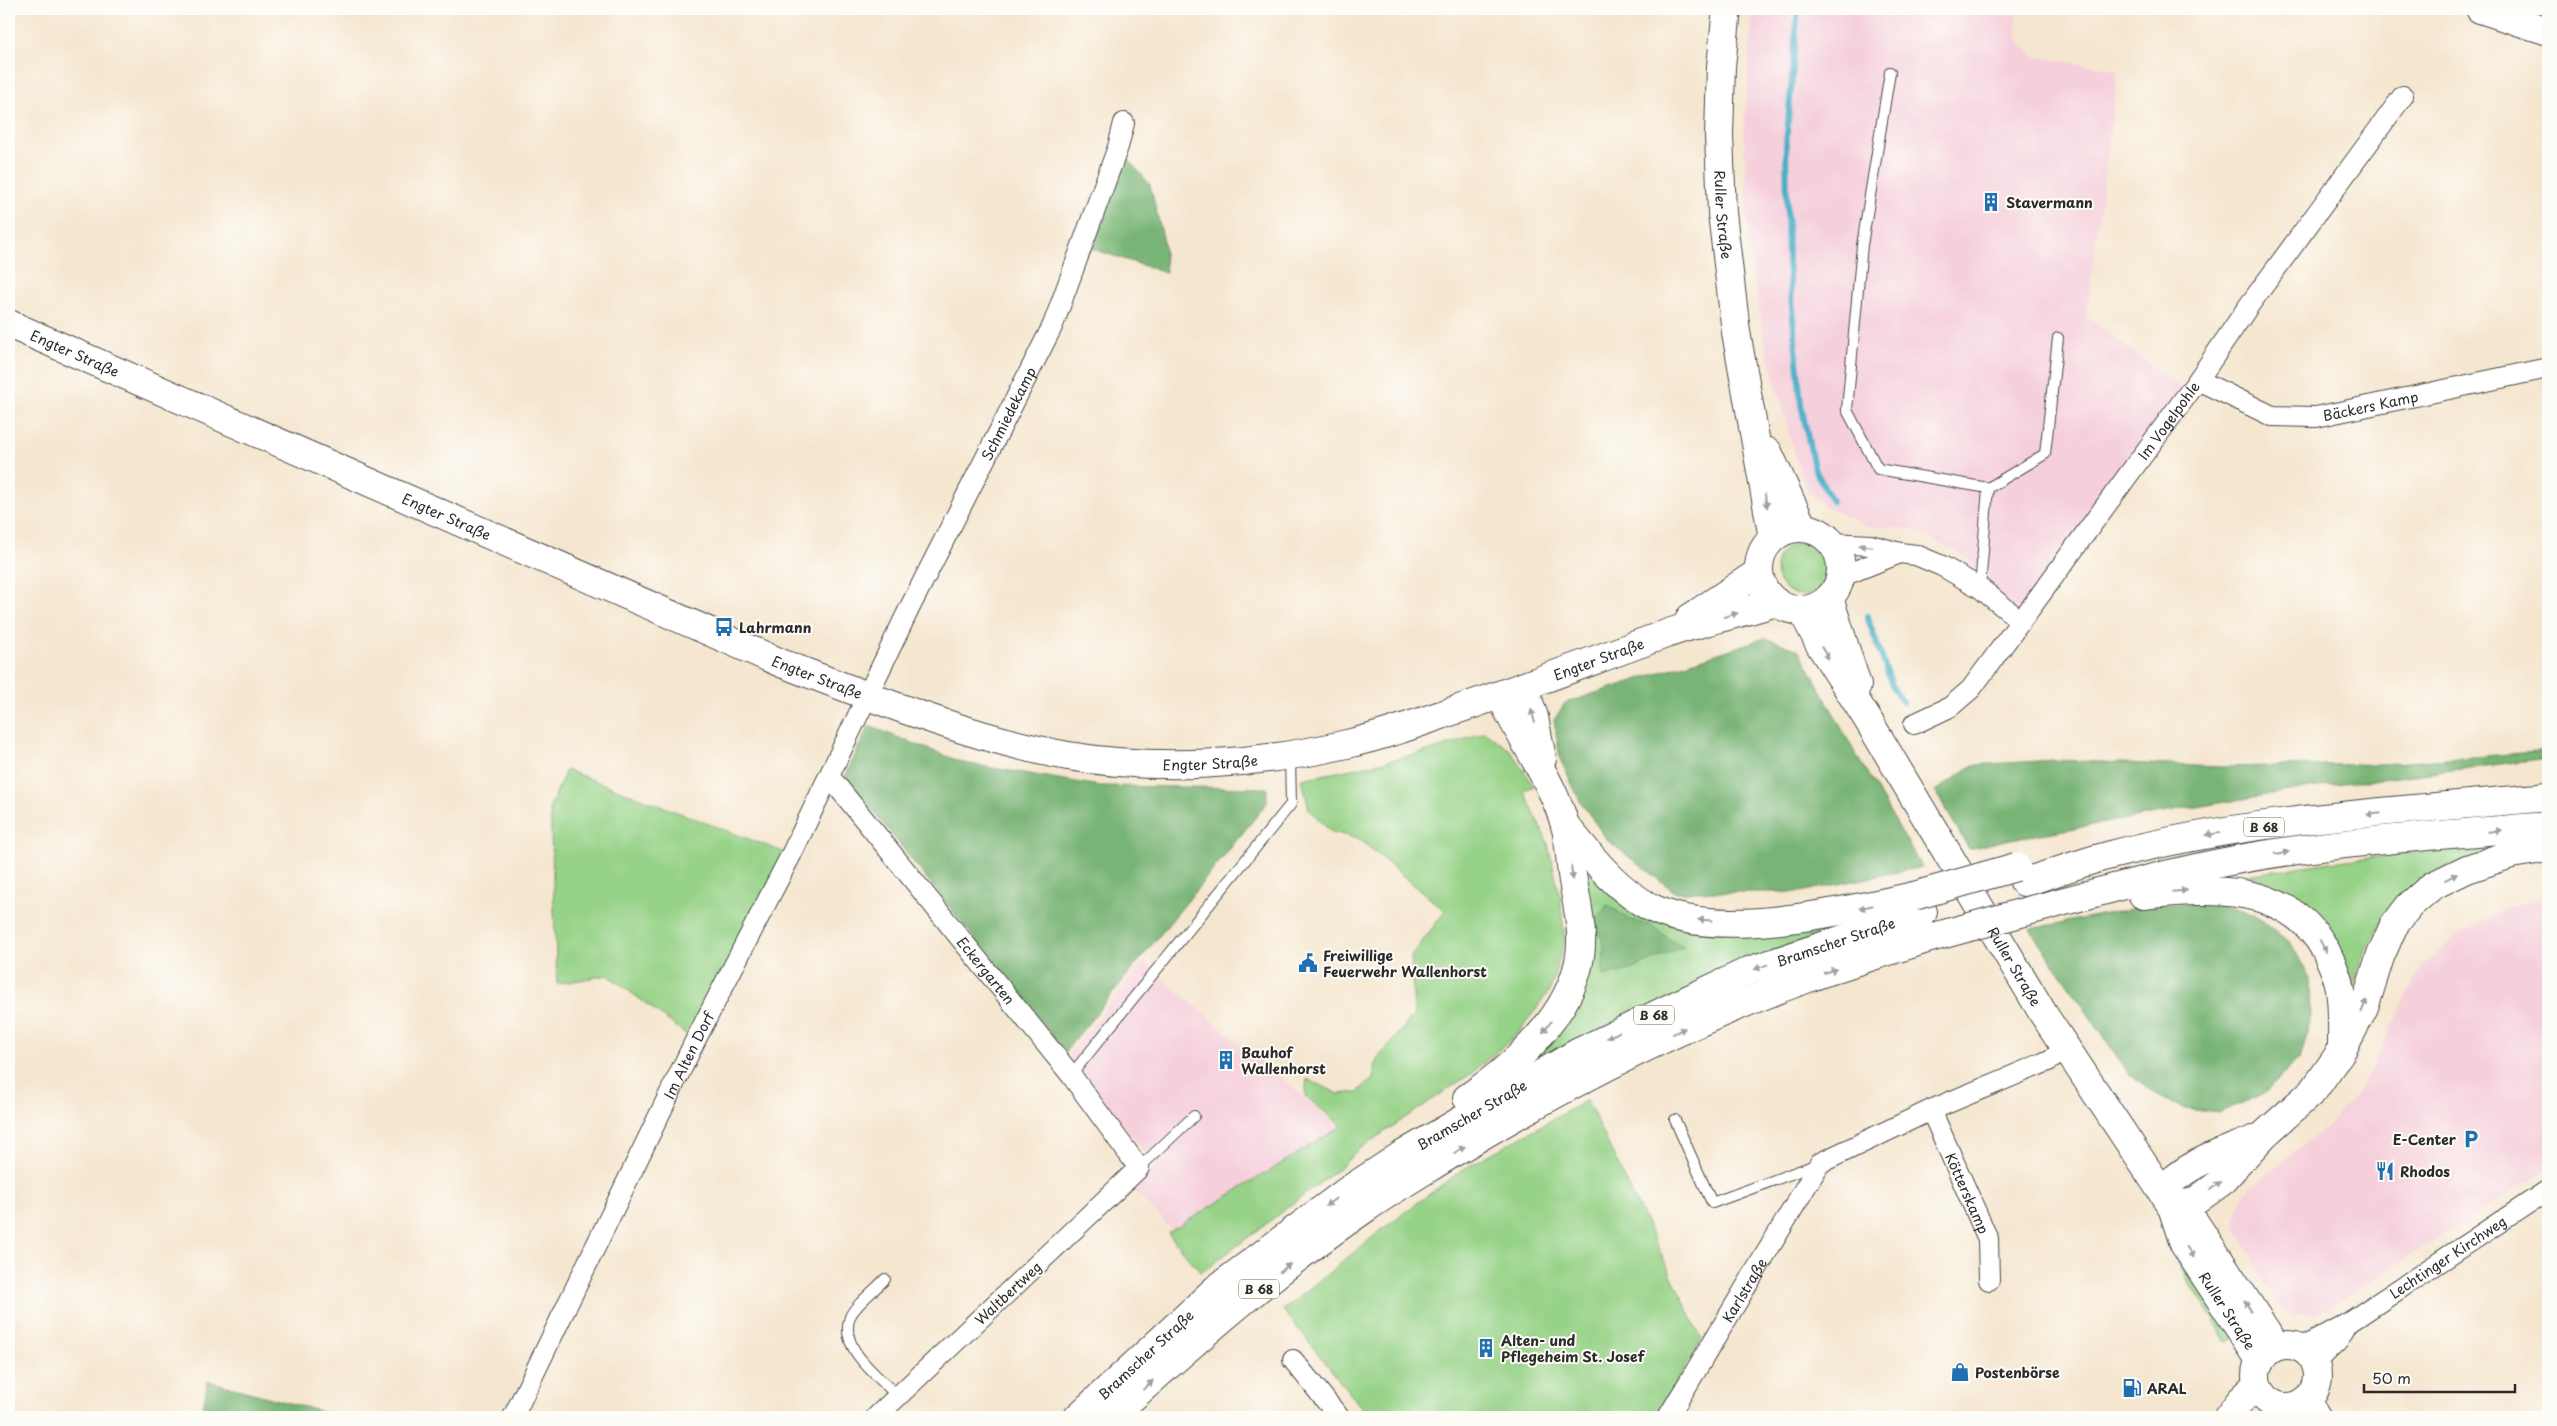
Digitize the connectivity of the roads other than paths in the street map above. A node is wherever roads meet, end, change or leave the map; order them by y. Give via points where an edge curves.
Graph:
1 (1727, 9) edge
2 (2480, 9) edge
3 (2548, 30) edge
4 (1890, 72) dead end
5 (2403, 96) dead end
6 (1124, 123) dead end
7 (9, 324) edge
8 (2058, 338) dead end
9 (2548, 368) edge
10 (2198, 380) junction
11 (1753, 419) junction
12 (1988, 488) junction
13 (1803, 528) junction
14 (1773, 538) junction
15 (1832, 543) junction
16 (1900, 553) junction
17 (1759, 572) junction
18 (1835, 588) junction
19 (1980, 588) junction
20 (1776, 602) junction
21 (1802, 610) junction
22 (2021, 621) junction
23 (1668, 633) junction
24 (1512, 692) junction
25 (869, 696) junction
26 (1868, 720) junction
27 (1914, 724) dead end
28 (1290, 755) junction
29 (829, 776) junction
30 (2548, 797) edge
31 (1565, 825) junction
32 (2548, 826) edge
33 (2548, 848) edge
34 (2080, 897) junction
35 (1919, 904) junction
36 (2066, 1050) junction
37 (2342, 1050) junction
38 (1071, 1076) junction
39 (1931, 1110) junction
40 (1194, 1116) dead end
41 (1675, 1120) dead end
42 (1820, 1163) junction
43 (1139, 1168) junction
44 (1371, 1174) junction
45 (2548, 1190) edge
46 (2167, 1200) junction
47 (885, 1280) dead end
48 (1989, 1280) dead end
49 (1293, 1360) dead end
50 (2290, 1384) edge
51 (898, 1397) junction
52 (513, 1417) edge
53 (876, 1417) edge
54 (1078, 1417) edge
55 (1111, 1417) edge
56 (1339, 1417) edge
57 (1668, 1417) edge
58 (2228, 1417) edge
59 (2240, 1417) edge

1 - 11 main road, Ruller Straße via 1719,135 1722,213 1731,303
2 - 3 main road
4 - 12 lane via 1862,245 1847,410 1878,469
5 - 10 street, Im Vogelpohle
6 - 25 street, Schmiedekamp via 1053,325 909,609
7 - 25 main road, Engter Straße via 781,663
8 - 12 lane via 2045,454
9 - 10 street, Bäckers Kamp via 2316,417 2272,416
10 - 22 street, Im Vogelpohle
11 - 13 main road, Ruller Straße
11 -> 14 main road, Ruller Straße
12 - 19 lane
13 - 14 main road
13 - 15 main road via 1819,533
14 - 17 main road via 1765,548
16 -> 15 street via 1870,545
15 - 18 main road via 1841,565
16 - 18 street
16 - 19 street via 1933,562
17 - 20 main road via 1767,594
17 - 23 main road, Engter Straße
18 - 21 main road via 1817,606
18 - 26 main road, Ruller Straße
19 - 22 street
20 - 21 main road
23 -> 20 main road, Engter Straße
21 -> 26 main road, Ruller Straße via 1820,645
22 - 27 street, Im Vogelpohle via 1971,688 1950,707
23 - 24 main road, Engter Straße
24 - 28 main road, Engter Straße via 1348,744
24 - 31 main road
25 - 28 main road, Engter Straße via 985,735 1067,756 1168,764
25 - 29 street, Im Alten Dorf
26 - 36 main road, Ruller Straße
28 - 38 lane via 1291,804
29 - 38 street, Eckergarten
29 - 52 street, Im Alten Dorf via 695,1041
30 -> 35 main road, B 68, bridge via 2318,819 2190,838 2107,856 2087,849 2020,875
35 -> 31 main road via 1747,923 1681,918 1653,908 1630,894 1595,861
31 -> 44 main road via 1581,935 1578,966 1560,1007 1546,1029 1515,1062 1385,1152
34 -> 32 main road, B 68 via 2236,860 2324,847
37 -> 33 main road via 2364,1008 2393,927 2409,906 2432,886 2467,868 2511,854
34 -> 37 main road via 2109,901 2190,890 2244,893 2279,903 2301,918 2319,938 2333,963 2340,990
55 -> 34 main road, Bramscher Straße / B 68, bridge via 1224,1316 1366,1207 1590,1073 1688,1026 1804,980 1937,936
35 -> 44 main road, Bramscher Straße / B 68 via 1750,971 1577,1053
36 - 39 street
36 - 46 main road, Ruller Straße
37 - 46 main road via 2314,1090 2264,1135 2220,1183 2194,1202
38 - 43 street, Eckergarten
39 - 42 street
39 - 48 street, Kötterskamp via 1988,1239
40 - 43 lane
41 - 42 lane via 1712,1203
42 - 57 street, Karlstraße
43 - 51 street, Waltbertweg
44 -> 54 main road, Bramscher Straße / B 68 via 1216,1289
45 - 50 street, Lechtinger Kirchweg via 2348,1324
46 - 50 main road, Ruller Straße via 2184,1244
47 - 51 lane via 850,1317 849,1339 853,1350
49 - 56 street
50 - 58 main road via 2240,1401
50 - 59 main road
51 - 53 street, Waltbertweg

